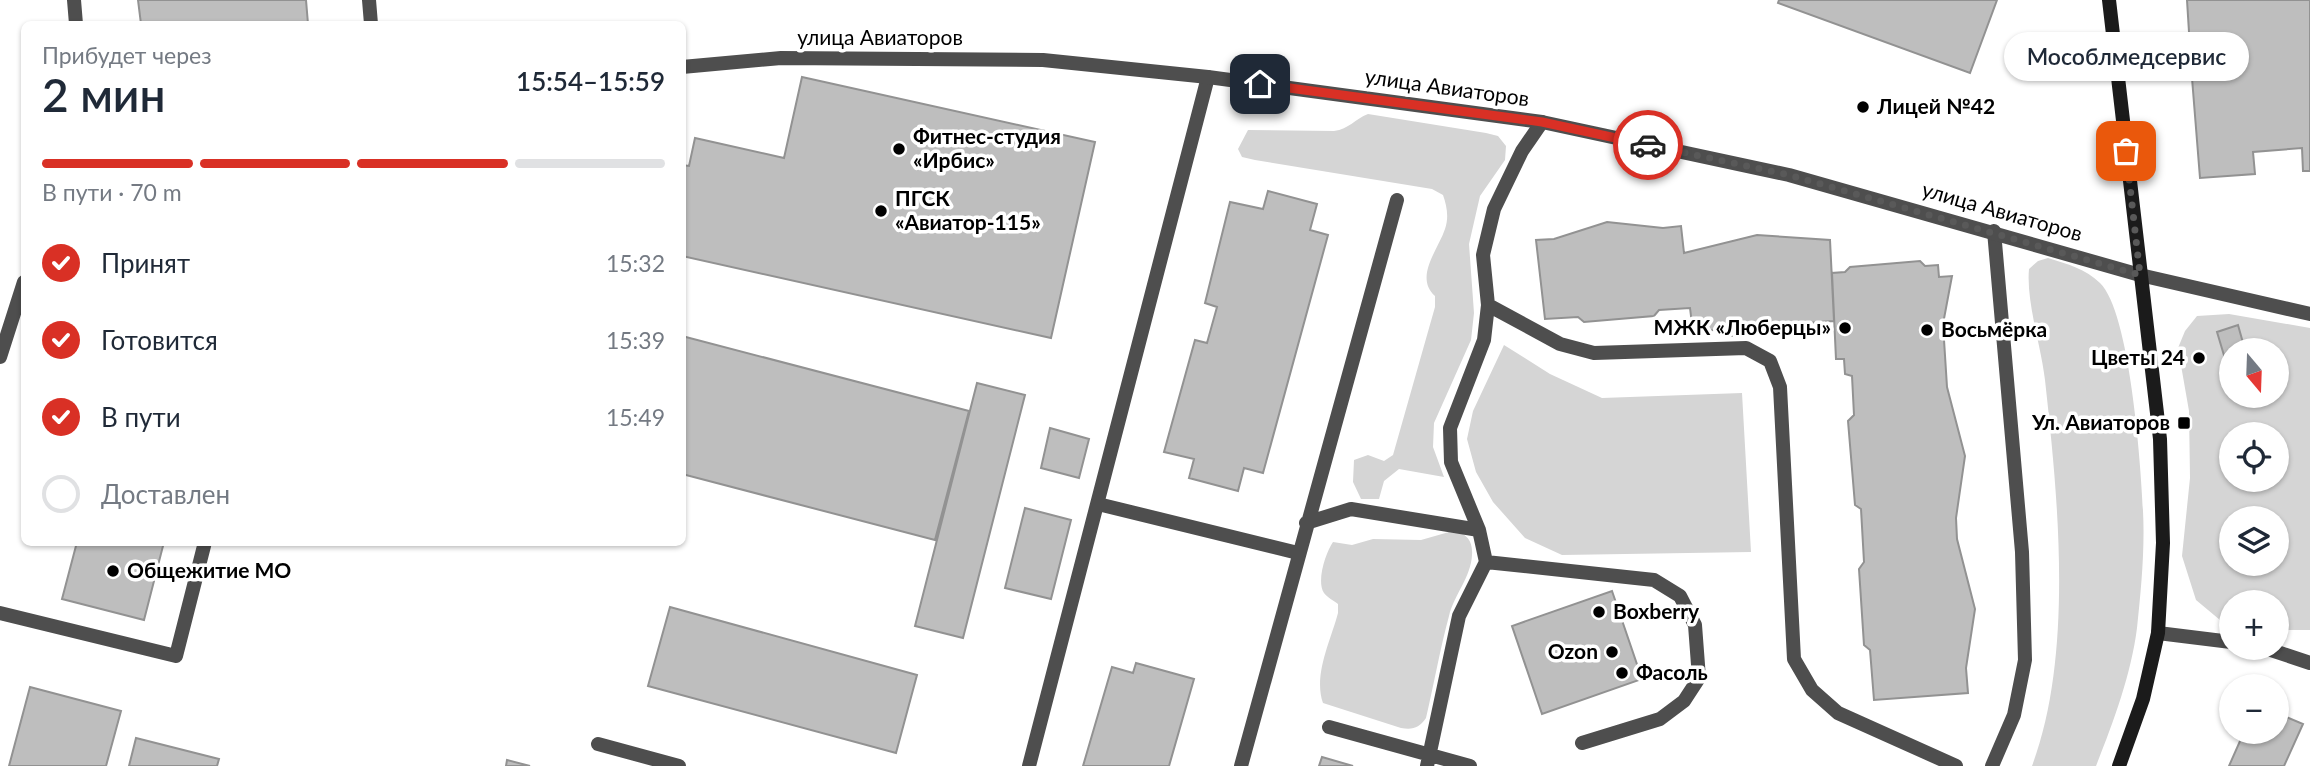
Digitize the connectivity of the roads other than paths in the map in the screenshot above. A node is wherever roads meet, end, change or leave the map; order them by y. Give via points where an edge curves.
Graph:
1 (74, 0) edge
2 (369, 0) edge
3 (2109, 0) edge
4 (76, 21) edge
5 (371, 21) edge
6 (686, 67) edge
7 (1208, 77) junction
8 (1542, 122) junction
9 (1398, 200) dead end
10 (1994, 231) junction
11 (2140, 275) junction
12 (21, 291) edge
13 (1488, 304) junction
14 (2310, 314) edge
15 (0, 357) edge
16 (1098, 504) junction
17 (1306, 523) junction
18 (1479, 530) junction
19 (204, 546) edge
20 (1298, 553) junction
21 (1486, 562) junction
22 (0, 613) edge
23 (2158, 633) junction
24 (2219, 641) edge
25 (2289, 656) edge
26 (2310, 663) edge
27 (1329, 727) dead end
28 (1582, 743) dead end
29 (598, 744) dead end
30 (1428, 760) edge
31 (679, 766) edge
32 (1029, 766) edge
33 (1241, 766) edge
34 (1470, 766) edge
35 (1956, 766) edge
36 (1992, 766) edge
37 (2119, 766) edge

1 - 4 street
2 - 5 street
3 - 11 street
6 - 7 street, улица Авиаторов via 781,58 1043,61
7 - 8 street, улица Авиаторов
7 - 16 street
8 - 10 street, улица Авиаторов via 1789,175
8 - 13 street via 1522,151 1494,209 1483,255
9 - 17 street
10 - 11 street, улица Авиаторов
10 - 36 street via 2022,552 2025,660 2014,715
11 - 14 street, улица Авиаторов
11 - 23 street via 2161,439 2163,543
12 - 15 street
13 - 18 street via 1484,340 1450,428 1451,462
13 - 35 street via 1560,344 1594,353 1746,348 1770,361 1780,387 1794,659 1812,691 1838,713
16 - 20 street
16 - 32 street
17 - 18 street via 1360,510
17 - 20 street
18 - 21 street
19 - 22 street via 176,656
20 - 33 street
21 - 28 street via 1654,580 1680,596 1695,625 1699,678 1684,701 1660,719
21 - 30 street via 1460,616
23 - 24 street
23 - 37 street via 2143,699
25 - 26 street
27 - 30 street
29 - 31 street
30 - 34 street

